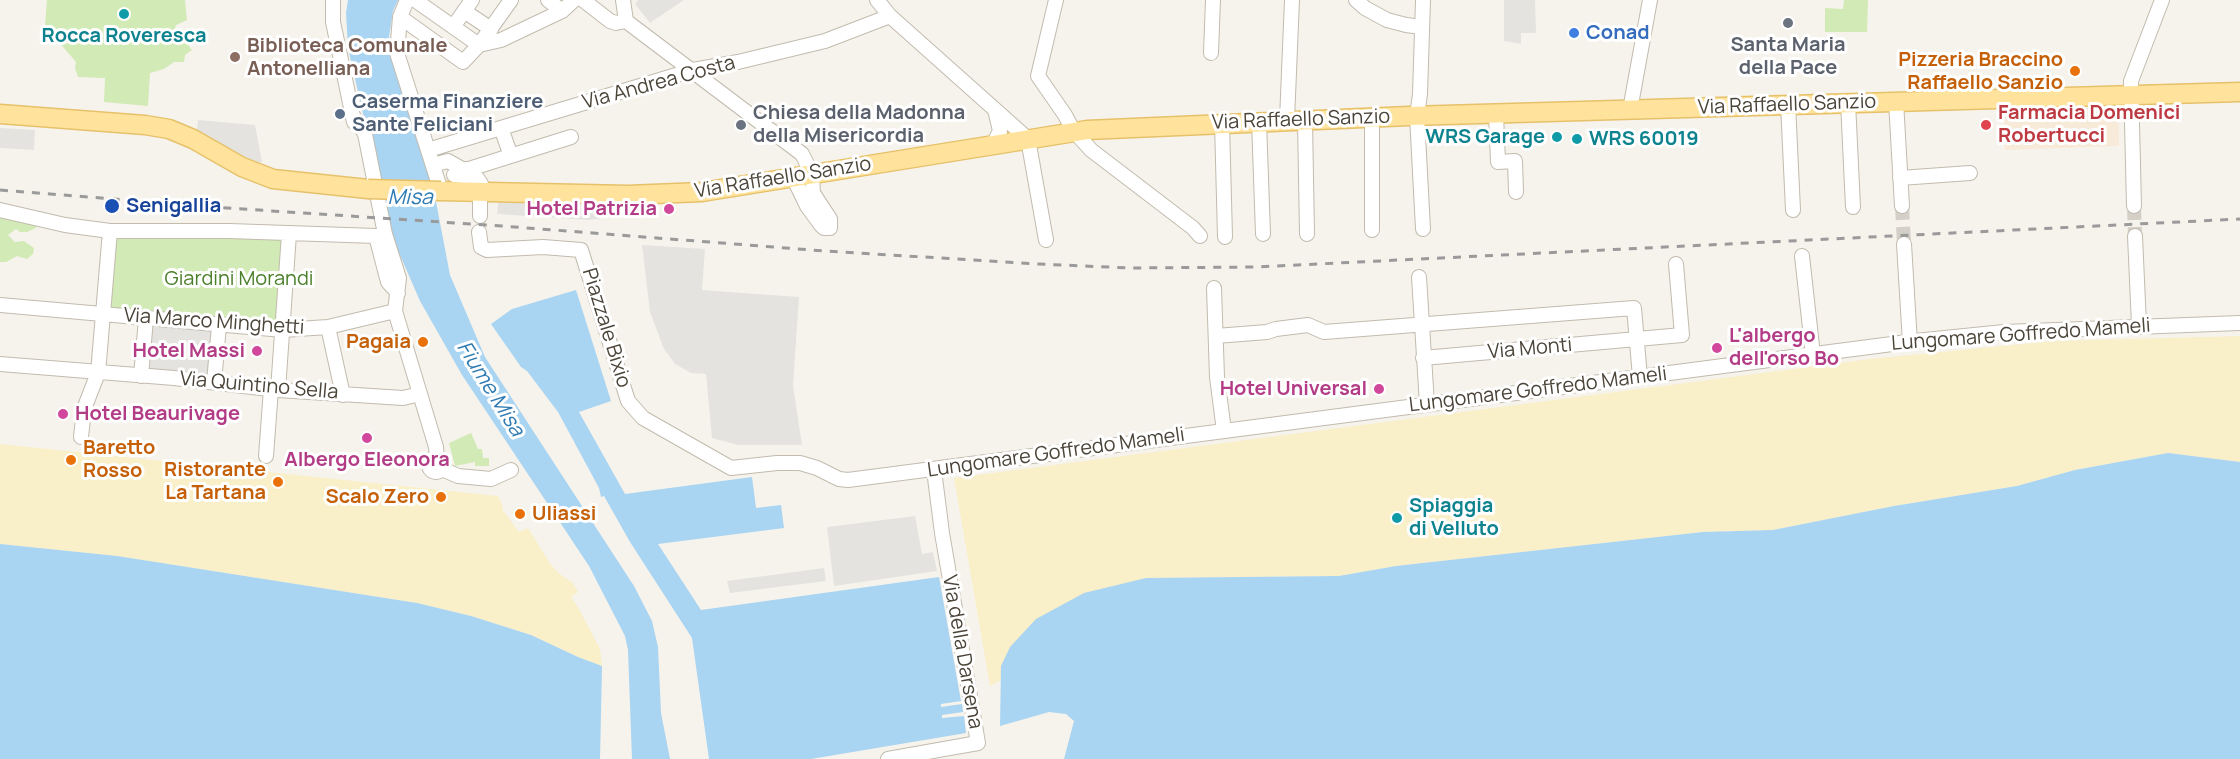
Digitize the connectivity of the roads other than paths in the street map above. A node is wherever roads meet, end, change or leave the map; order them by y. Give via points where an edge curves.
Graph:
1 (333, 0) edge
2 (407, 0) edge
3 (415, 0) edge
4 (548, 0) edge
5 (574, 0) edge
6 (583, 0) edge
7 (623, 0) edge
8 (877, 0) edge
9 (1056, 0) edge
10 (1213, 0) edge
11 (1292, 0) edge
12 (1356, 0) edge
13 (1423, 0) edge
14 (1650, 0) edge
15 (2163, 0) edge
16 (504, 2) edge
17 (468, 5) edge
18 (562, 11) junction
19 (890, 16) junction
20 (400, 17) junction
21 (626, 21) junction
22 (453, 27) junction
23 (1422, 27) junction
24 (491, 29) junction
25 (479, 45) junction
26 (1211, 53) dead end
27 (693, 70) junction
28 (2240, 92) edge
29 (2130, 94) junction
30 (1896, 101) junction
31 (1848, 102) junction
32 (1788, 104) junction
33 (995, 110) junction
34 (1630, 110) junction
35 (0, 114) edge
36 (352, 114) junction
37 (1496, 114) junction
38 (1418, 116) junction
39 (1372, 117) junction
40 (1287, 120) junction
41 (1305, 120) junction
42 (1259, 121) junction
43 (1222, 123) junction
44 (501, 128) junction
45 (1073, 130) junction
46 (571, 137) dead end
47 (1028, 139) junction
48 (993, 145) junction
49 (511, 156) junction
50 (433, 158) junction
51 (1970, 173) dead end
52 (812, 174) junction
53 (793, 177) junction
54 (1900, 178) junction
55 (481, 184) dead end
56 (368, 189) junction
57 (441, 190) junction
58 (1516, 192) dead end
59 (480, 200) dead end
60 (1902, 206) tunnel mouth
61 (2134, 206) tunnel mouth
62 (1854, 207) dead end
63 (0, 210) edge
64 (1793, 210) dead end
65 (480, 216) dead end
66 (1423, 229) dead end
67 (1372, 230) dead end
68 (110, 231) junction
69 (479, 232) dead end
70 (289, 234) junction
71 (1263, 234) dead end
72 (1307, 234) dead end
73 (1200, 236) dead end
74 (2135, 236) tunnel mouth
75 (1225, 237) dead end
76 (1046, 240) dead end
77 (1904, 244) tunnel mouth
78 (1802, 256) dead end
79 (1676, 264) dead end
80 (1419, 277) dead end
81 (1214, 288) dead end
82 (398, 293) junction
83 (0, 305) edge
84 (395, 311) junction
85 (104, 314) junction
86 (146, 319) junction
87 (2240, 323) edge
88 (1421, 324) junction
89 (2139, 325) junction
90 (219, 326) junction
91 (328, 327) junction
92 (283, 330) junction
93 (1216, 336) junction
94 (1637, 341) junction
95 (1910, 343) junction
96 (1813, 355) junction
97 (1423, 358) junction
98 (0, 364) edge
99 (98, 373) junction
100 (141, 376) junction
101 (1640, 377) junction
102 (214, 382) junction
103 (275, 390) junction
104 (420, 394) junction
105 (344, 395) junction
106 (1427, 404) junction
107 (1224, 431) junction
108 (81, 437) dead end
109 (266, 456) dead end
110 (511, 470) dead end
111 (934, 470) junction
112 (839, 479) joint
113 (888, 759) edge

1 - 36 street via 333,22
2 - 20 street
3 - 22 street
4 - 18 street
5 - 18 street
6 - 21 street via 610,21
7 - 21 street
8 - 19 street
9 - 45 street via 1038,75
10 - 26 street
11 - 40 street
12 - 23 street via 1388,20
13 - 23 street
14 - 34 street
15 - 29 street via 2131,81
16 - 24 street
17 - 22 street
17 - 24 street
18 - 25 street via 501,40
19 - 27 street, Via Andrea Costa via 825,41
19 - 33 street
20 - 25 street via 463,62
20 - 50 street via 397,53
21 - 27 street
22 - 25 street
23 - 38 street
24 - 25 street
27 - 44 street, Via Andrea Costa
27 - 52 street via 802,154
28 - 29 main road, Via Raffaello Sanzio
29 - 30 main road, Via Raffaello Sanzio
29 - 61 street
30 - 31 main road, Via Raffaello Sanzio
30 - 54 street
31 - 32 main road, Via Raffaello Sanzio
31 - 62 street
32 - 34 main road, Via Raffaello Sanzio
32 - 64 street
33 - 47 street
33 - 48 street via 1000,130
34 - 37 main road, Via Raffaello Sanzio
35 - 56 main road, Via Raffaello Sanzio via 169,129 273,179
36 - 56 street
36 - 82 street via 365,135 385,234 399,278
37 - 38 main road, Via Raffaello Sanzio
37 - 58 street via 1498,162 1515,161
38 - 39 main road, Via Raffaello Sanzio
38 - 66 street
39 - 41 main road, Via Raffaello Sanzio
39 - 67 street
40 - 41 main road, Via Raffaello Sanzio
40 - 42 main road, Via Raffaello Sanzio
41 - 72 street
42 - 43 main road, Via Raffaello Sanzio
42 - 71 street
43 - 45 main road, Via Raffaello Sanzio
43 - 75 street
44 - 49 street
44 - 50 street, Via Andrea Costa
45 - 47 main road, Via Raffaello Sanzio
45 - 73 street via 1091,150
46 - 49 street
47 - 48 main road, Via Raffaello Sanzio
47 - 76 street
48 - 52 main road, Via Raffaello Sanzio
49 - 50 street via 469,169
50 - 55 street via 451,174 477,178
50 - 57 street
51 - 54 street
52 - 53 main road, Via Raffaello Sanzio
52 - 53 street via 813,193 831,223 827,229 807,206
53 - 57 main road, Via Raffaello Sanzio via 665,195
54 - 60 street
56 - 57 main road, Via Raffaello Sanzio, bridge
59 - 65 street
63 - 68 street
68 - 70 street
68 - 85 street
69 - 112 street, Piazzale Bixio via 481,247 487,250 581,250 631,405 643,418 731,468 800,463
70 - 82 street via 376,236 388,282
70 - 92 street
74 - 89 street
77 - 95 street
78 - 96 street
79 - 94 street, Via Monti via 1682,336
80 - 88 street
81 - 93 street
82 - 84 street
83 - 85 street, Via Marco Minghetti
84 - 91 street, Via Marco Minghetti
84 - 104 street
85 - 86 street, Via Marco Minghetti
85 - 99 street
86 - 90 street, Via Marco Minghetti
86 - 100 street
87 - 89 street, Lungomare Goffredo Mameli
88 - 93 street via 1324,332 1308,325
88 - 94 street via 1634,308
88 - 97 street
89 - 95 street, Lungomare Goffredo Mameli via 2004,332
90 - 92 street, Via Marco Minghetti
90 - 102 street
91 - 92 street, Via Marco Minghetti
91 - 105 street
92 - 103 street
93 - 107 street
94 - 97 street, Via Monti
94 - 101 street
95 - 96 street, Lungomare Goffredo Mameli
96 - 101 street, Lungomare Goffredo Mameli
97 - 106 street
98 - 99 street, Via Quintino Sella
99 - 100 street, Via Quintino Sella
99 - 108 street via 84,409
100 - 102 street, Via Quintino Sella
101 - 106 street, Lungomare Goffredo Mameli
102 - 103 street, Via Quintino Sella
103 - 105 street, Via Quintino Sella
103 - 109 street
104 - 105 street, Via Quintino Sella via 403,398
104 - 110 street via 439,464 458,476 491,479
106 - 107 street, Lungomare Goffredo Mameli
107 - 111 street, Lungomare Goffredo Mameli
111 - 112 street, Lungomare Goffredo Mameli
111 - 113 street, Via della Darsena via 978,743

